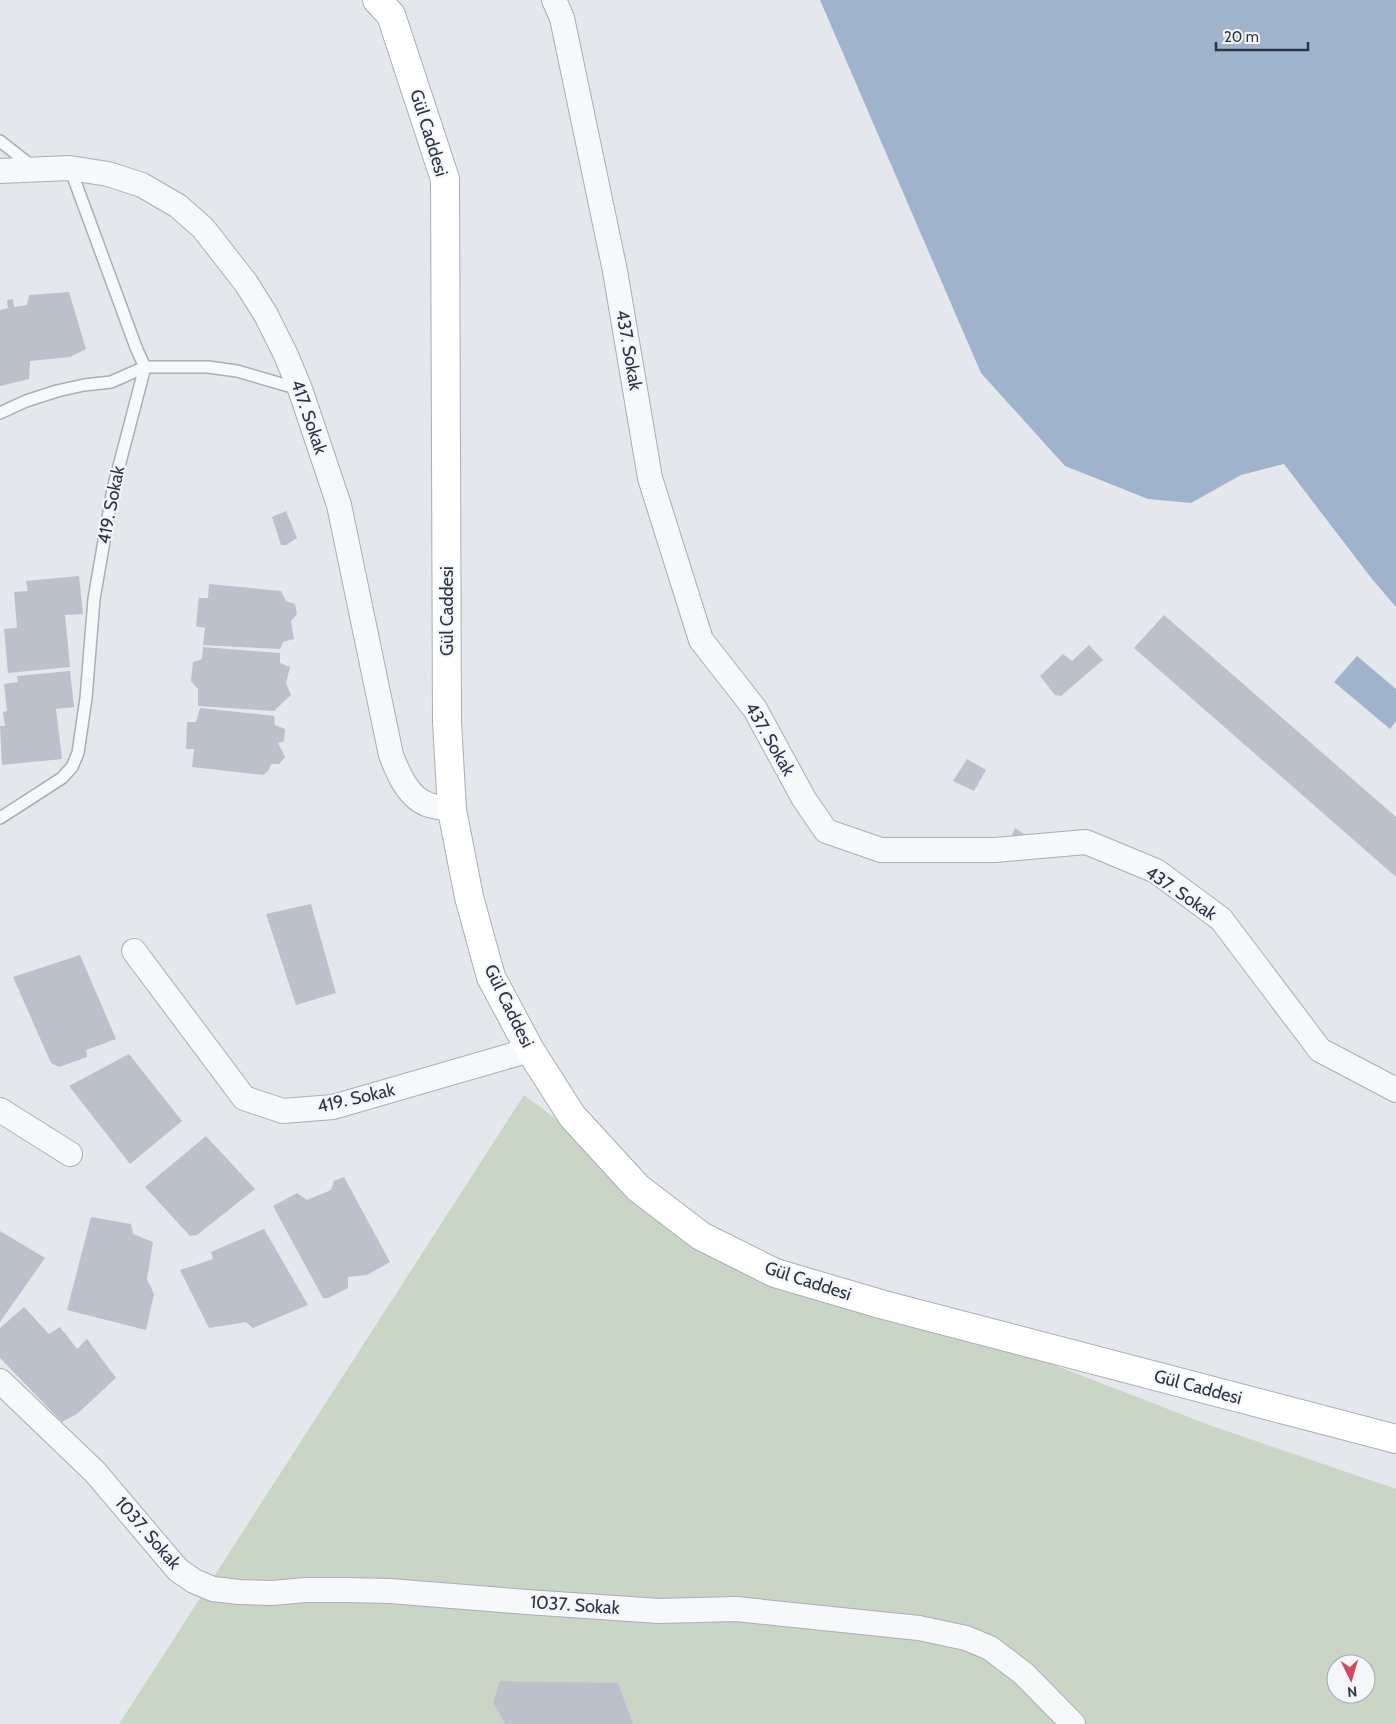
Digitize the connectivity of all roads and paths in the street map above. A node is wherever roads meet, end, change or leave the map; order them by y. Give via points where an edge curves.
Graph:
1 (377, 0) edge
2 (554, 0) edge
3 (0, 140) edge
4 (70, 168) junction
5 (36, 170) junction
6 (0, 171) edge
7 (145, 367) junction
8 (300, 389) junction
9 (0, 413) edge
10 (452, 810) junction
11 (0, 818) edge
12 (134, 951) dead end
13 (530, 1050) junction
14 (1396, 1090) edge
15 (0, 1110) edge
16 (70, 1154) dead end
17 (0, 1381) edge
18 (1396, 1439) edge
19 (1073, 1724) edge

1 - 10 main road, Gül Caddesi via 391,16 445,179 447,712
2 - 14 street, 437. Sokak via 562,18 615,271 650,478 701,640 755,709 804,799 826,830 881,850 995,850 1086,842 1156,872 1221,919 1320,1050
3 - 5 lane
4 - 5 street, 417. Sokak
4 - 7 lane
4 - 8 street, 417. Sokak via 108,174 142,185 178,206 203,228 266,314
5 - 6 street, 417. Sokak
7 - 8 lane via 237,370
7 - 9 lane via 111,382 57,391
7 - 11 lane, 419. Sokak via 112,489 94,599 78,753 62,778
8 - 10 street, 417. Sokak via 339,505 396,769 414,794 427,804
10 - 13 main road, Gül Caddesi via 469,897 491,977
12 - 13 street, 419. Sokak via 244,1098 283,1111 333,1107
13 - 18 main road, Gül Caddesi via 572,1116 638,1188 701,1236 775,1273 884,1305
15 - 16 street
17 - 19 street, 1037. Sokak via 95,1472 178,1570 214,1589 272,1593 390,1591 659,1611 736,1609 919,1628 966,1638 990,1648 1024,1674

